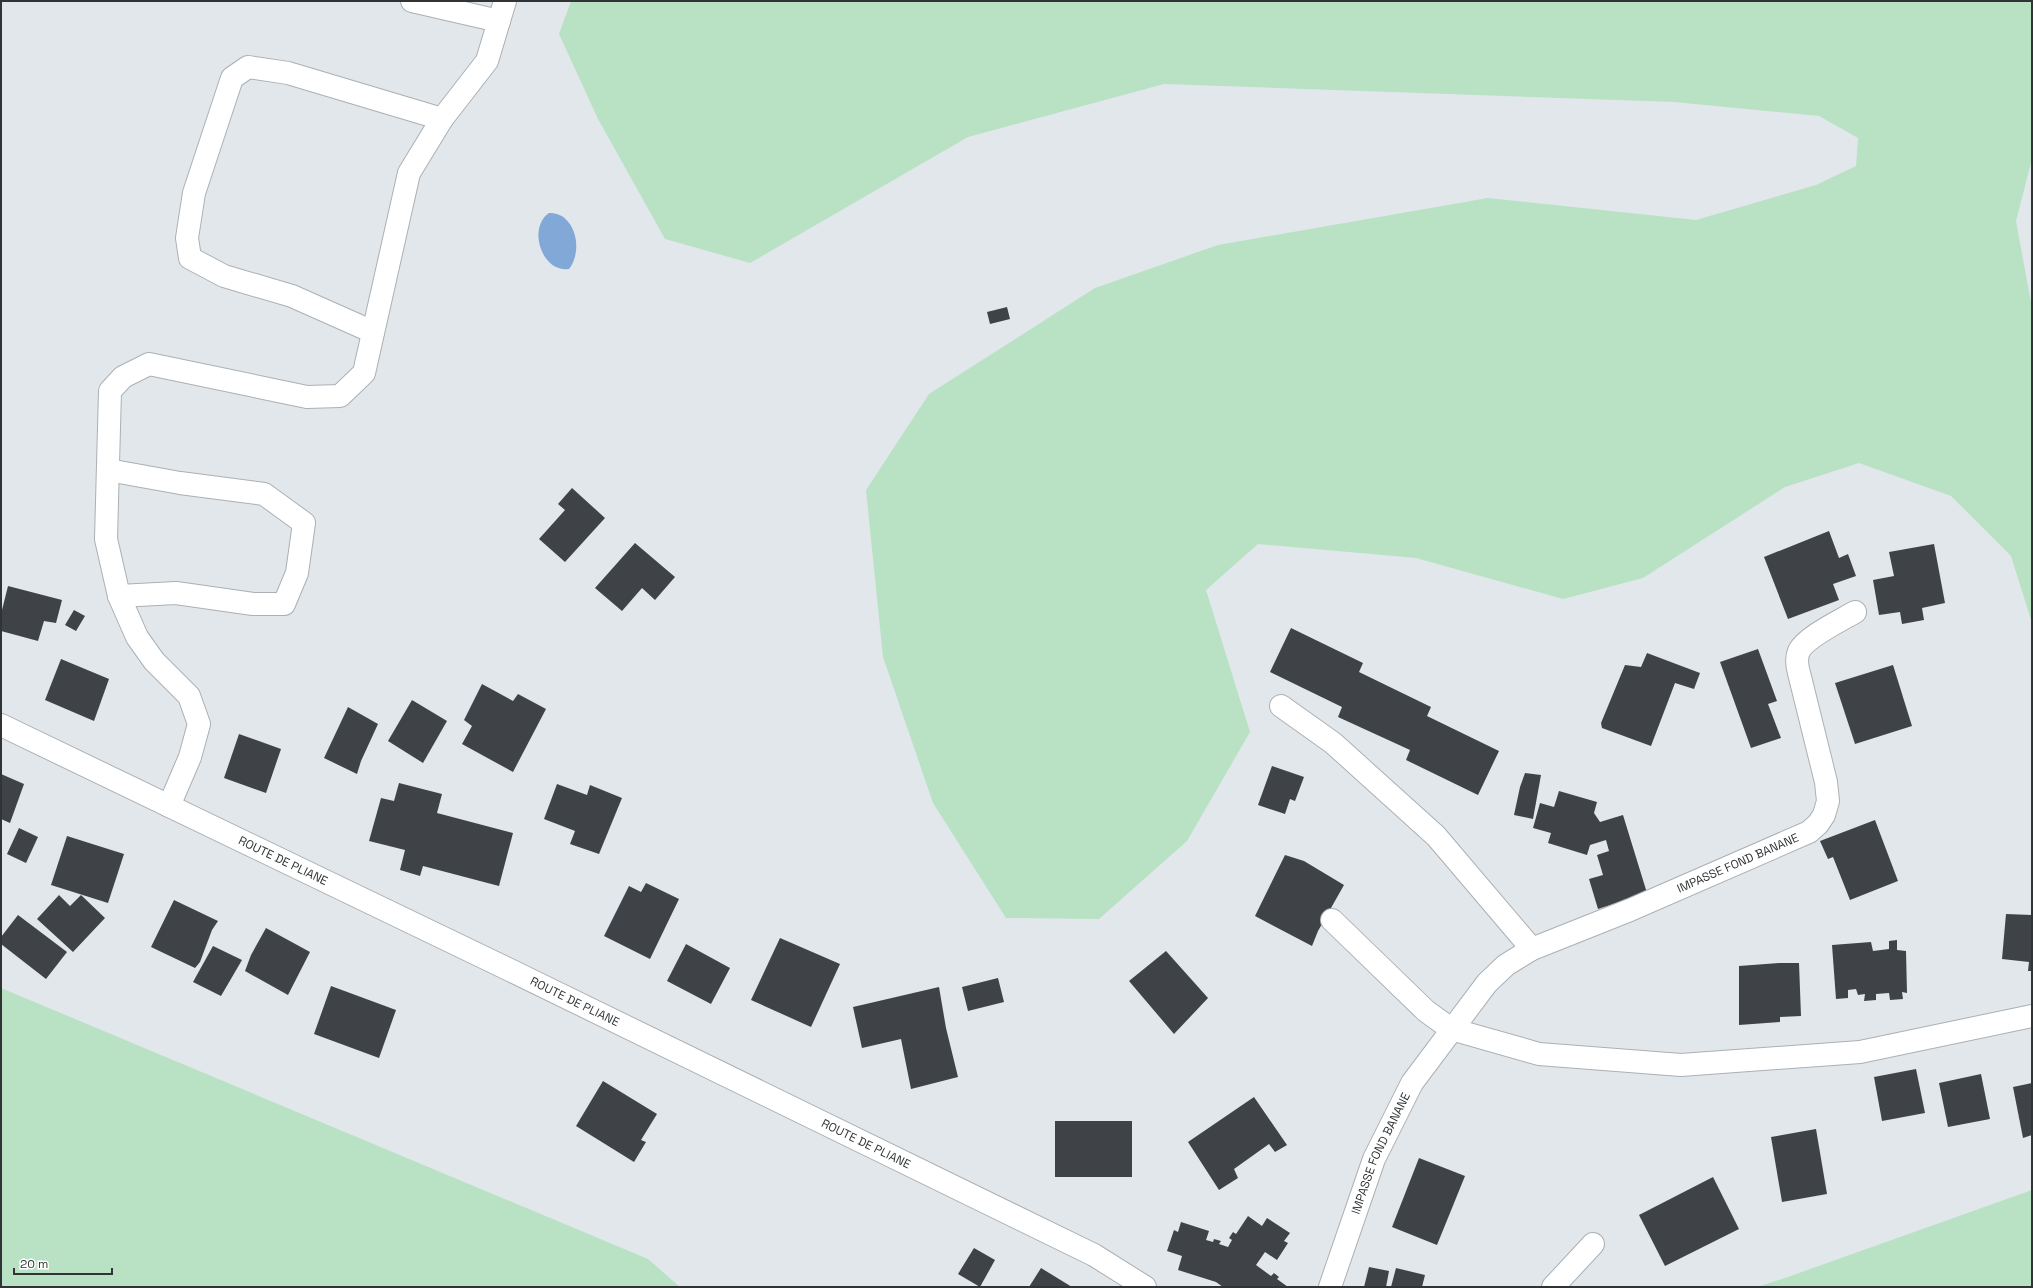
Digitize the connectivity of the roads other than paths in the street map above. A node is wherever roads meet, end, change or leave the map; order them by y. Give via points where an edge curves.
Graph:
1 (412, 1) edge
2 (502, 11) edge
3 (442, 119) junction
4 (373, 332) junction
5 (108, 470) junction
6 (119, 596) junction
7 (1855, 612) dead end
8 (1281, 706) dead end
9 (1, 725) edge
10 (169, 806) junction
11 (1332, 920) dead end
12 (1532, 950) junction
13 (2032, 1016) edge
14 (1451, 1029) junction
15 (1593, 1244) dead end
16 (1145, 1287) edge
17 (1330, 1287) edge
18 (1553, 1287) edge

1 - 2 street
2 - 3 street via 487,61
3 - 4 street via 409,174
3 - 4 street via 288,73 248,67 232,78 194,193 187,238 190,258 224,276 292,296
4 - 5 street via 364,373 340,396 307,397 149,364 123,377 110,391
5 - 6 street via 106,539
5 - 6 street via 264,494 304,523 297,573 284,604 253,604 176,593
6 - 10 street via 137,637 154,661 189,696 199,724 190,757
7 - 12 street, IMPASSE FOND BANANE via 1804,643 1798,652 1799,673 1826,782 1828,801 1818,824 1809,832
8 - 12 street via 1333,743 1436,836
9 - 10 street, ROUTE DE PLIANE
10 - 16 street, ROUTE DE PLIANE via 1094,1255
11 - 14 street via 1426,1011
12 - 14 street, IMPASSE FOND BANANE via 1506,965 1486,983
13 - 14 street via 1860,1052 1681,1065 1539,1054
14 - 17 street, IMPASSE FOND BANANE via 1412,1083 1374,1159
15 - 18 street

